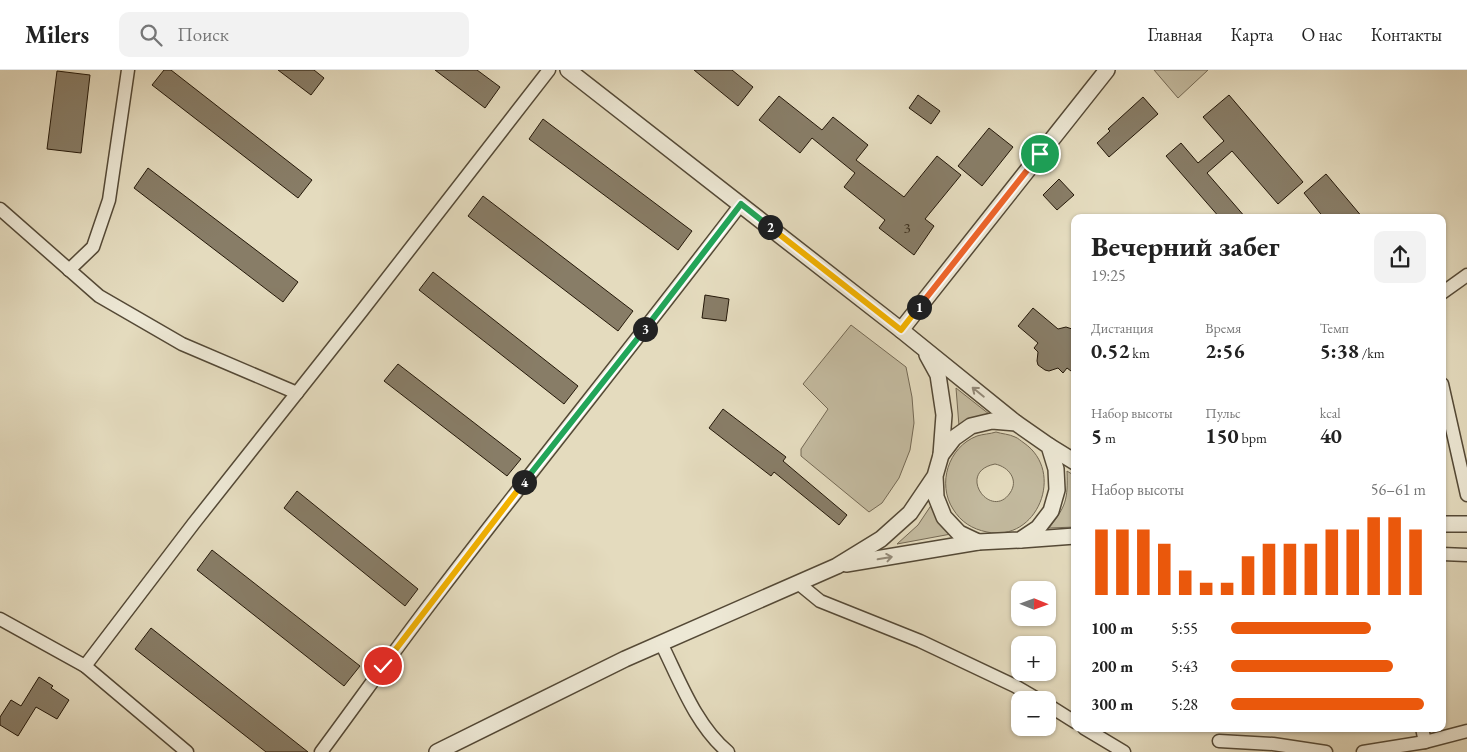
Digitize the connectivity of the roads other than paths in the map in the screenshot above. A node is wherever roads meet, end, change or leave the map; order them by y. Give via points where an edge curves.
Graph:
1 (128, 70) edge
2 (549, 70) edge
3 (568, 70) edge
4 (1107, 70) edge
5 (741, 204) junction
6 (0, 209) edge
7 (69, 270) junction
8 (1467, 275) edge
9 (1446, 290) edge
10 (901, 330) junction
11 (923, 347) junction
12 (297, 393) junction
13 (1446, 402) edge
14 (1016, 423) junction
15 (1049, 446) junction
16 (941, 456) junction
17 (1071, 460) edge
18 (935, 476) junction
19 (1467, 496) edge
20 (1446, 524) edge
21 (1467, 524) edge
22 (1071, 536) edge
23 (1020, 540) junction
24 (978, 542) junction
25 (1446, 554) edge
26 (1467, 555) edge
27 (837, 566) junction
28 (798, 583) junction
29 (0, 619) edge
30 (662, 643) junction
31 (85, 666) junction
32 (1023, 691) edge
33 (1056, 711) edge
34 (1071, 720) edge
35 (1091, 732) edge
36 (1423, 732) edge
37 (1467, 732) edge
38 (1219, 741) dead end
39 (1425, 742) junction
40 (187, 752) edge
41 (321, 752) edge
42 (436, 752) edge
43 (728, 752) edge
44 (1124, 752) edge
45 (1326, 752) edge
46 (1363, 752) edge

1 - 7 street via 109,200 93,247
2 - 12 street
3 - 5 street
4 - 10 street
5 - 10 street
5 - 41 street via 434,598
6 - 7 street
7 - 12 street via 99,296 182,344
8 - 9 street
10 - 11 street
14 -> 11 street
11 - 16 street via 938,375 944,415
12 - 31 street
13 - 19 street
14 - 15 street
14 - 16 street via 992,421 971,426 954,438
15 - 17 street
15 - 23 street via 1056,469 1057,490 1051,511 1038,528
16 - 18 street
18 - 24 street via 936,497 944,517 959,533
18 - 27 street via 910,512 882,539
20 - 21 street
22 - 23 street
23 - 24 street
27 -> 24 street
25 - 26 street
27 - 28 street
28 - 30 street
28 - 32 street via 820,601 920,641
29 - 31 street
30 - 42 street
30 - 43 street via 699,719
31 - 40 street
33 - 34 street
35 - 44 street
36 - 39 street
37 - 39 street
38 - 45 street via 1273,744
39 - 46 street

